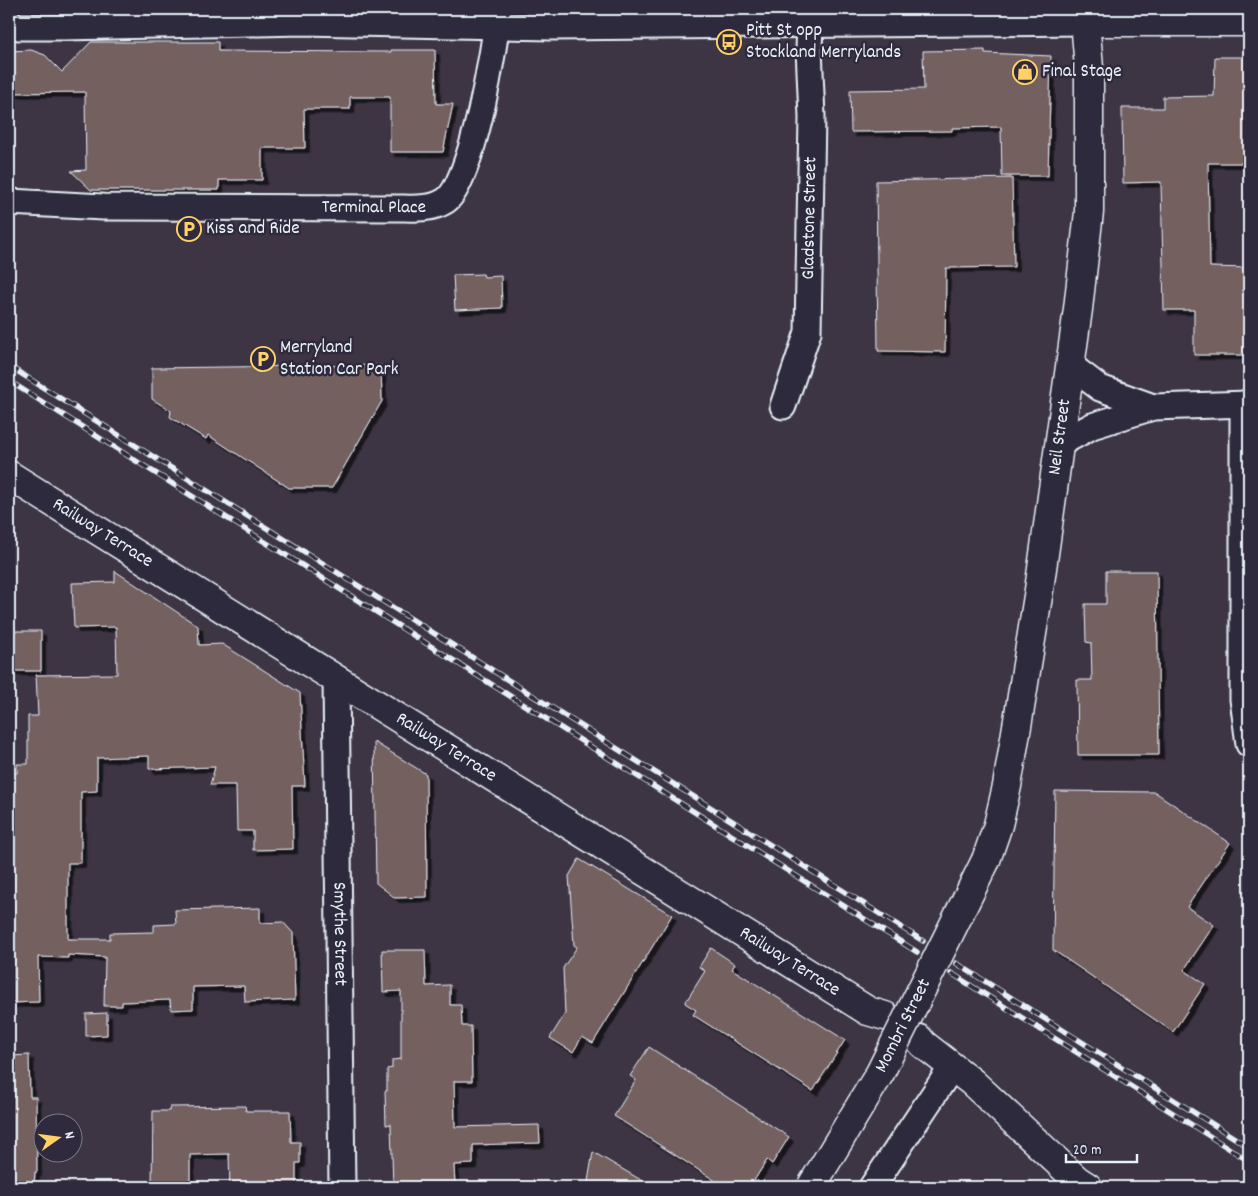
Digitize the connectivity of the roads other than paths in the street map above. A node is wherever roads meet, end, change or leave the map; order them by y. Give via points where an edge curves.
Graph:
1 (16, 9) edge
2 (9, 13) edge
3 (1084, 15) edge
4 (497, 18) edge
5 (1249, 22) edge
6 (9, 23) edge
7 (810, 25) junction
8 (9, 202) edge
9 (1071, 366) junction
10 (1246, 404) edge
11 (783, 406) dead end
12 (1153, 407) junction
13 (1059, 444) junction
14 (9, 475) edge
15 (336, 680) junction
16 (1249, 744) edge
17 (986, 860) joint
18 (885, 1016) dead end
19 (919, 1038) dead end
20 (952, 1067) junction
21 (342, 1187) edge
22 (811, 1187) edge
23 (872, 1187) edge
24 (1088, 1187) edge

1 - 2 street
3 - 5 main road
3 - 7 street
3 - 9 main road, Neil Street via 1089,68 1089,212
4 - 6 street via 64,27 19,27
4 - 7 street
4 - 8 street, Terminal Place via 492,60 463,174 452,194 432,206 103,207
7 - 11 street, Gladstone Street via 812,117 808,332
9 - 12 street via 1100,388
9 - 13 main road, Neil Street
10 - 12 street
10 - 16 street via 1243,699
12 - 13 street via 1092,426
13 - 17 main road, Neil Street via 1007,786
14 - 15 main road, Railway Terrace
15 - 18 main road, Railway Terrace via 868,1011
15 - 21 street, Smythe Street
17 - 22 main road, Mombri Street, bridge via 880,1073
19 - 20 main road via 922,1044
20 - 23 street
20 - 24 main road

